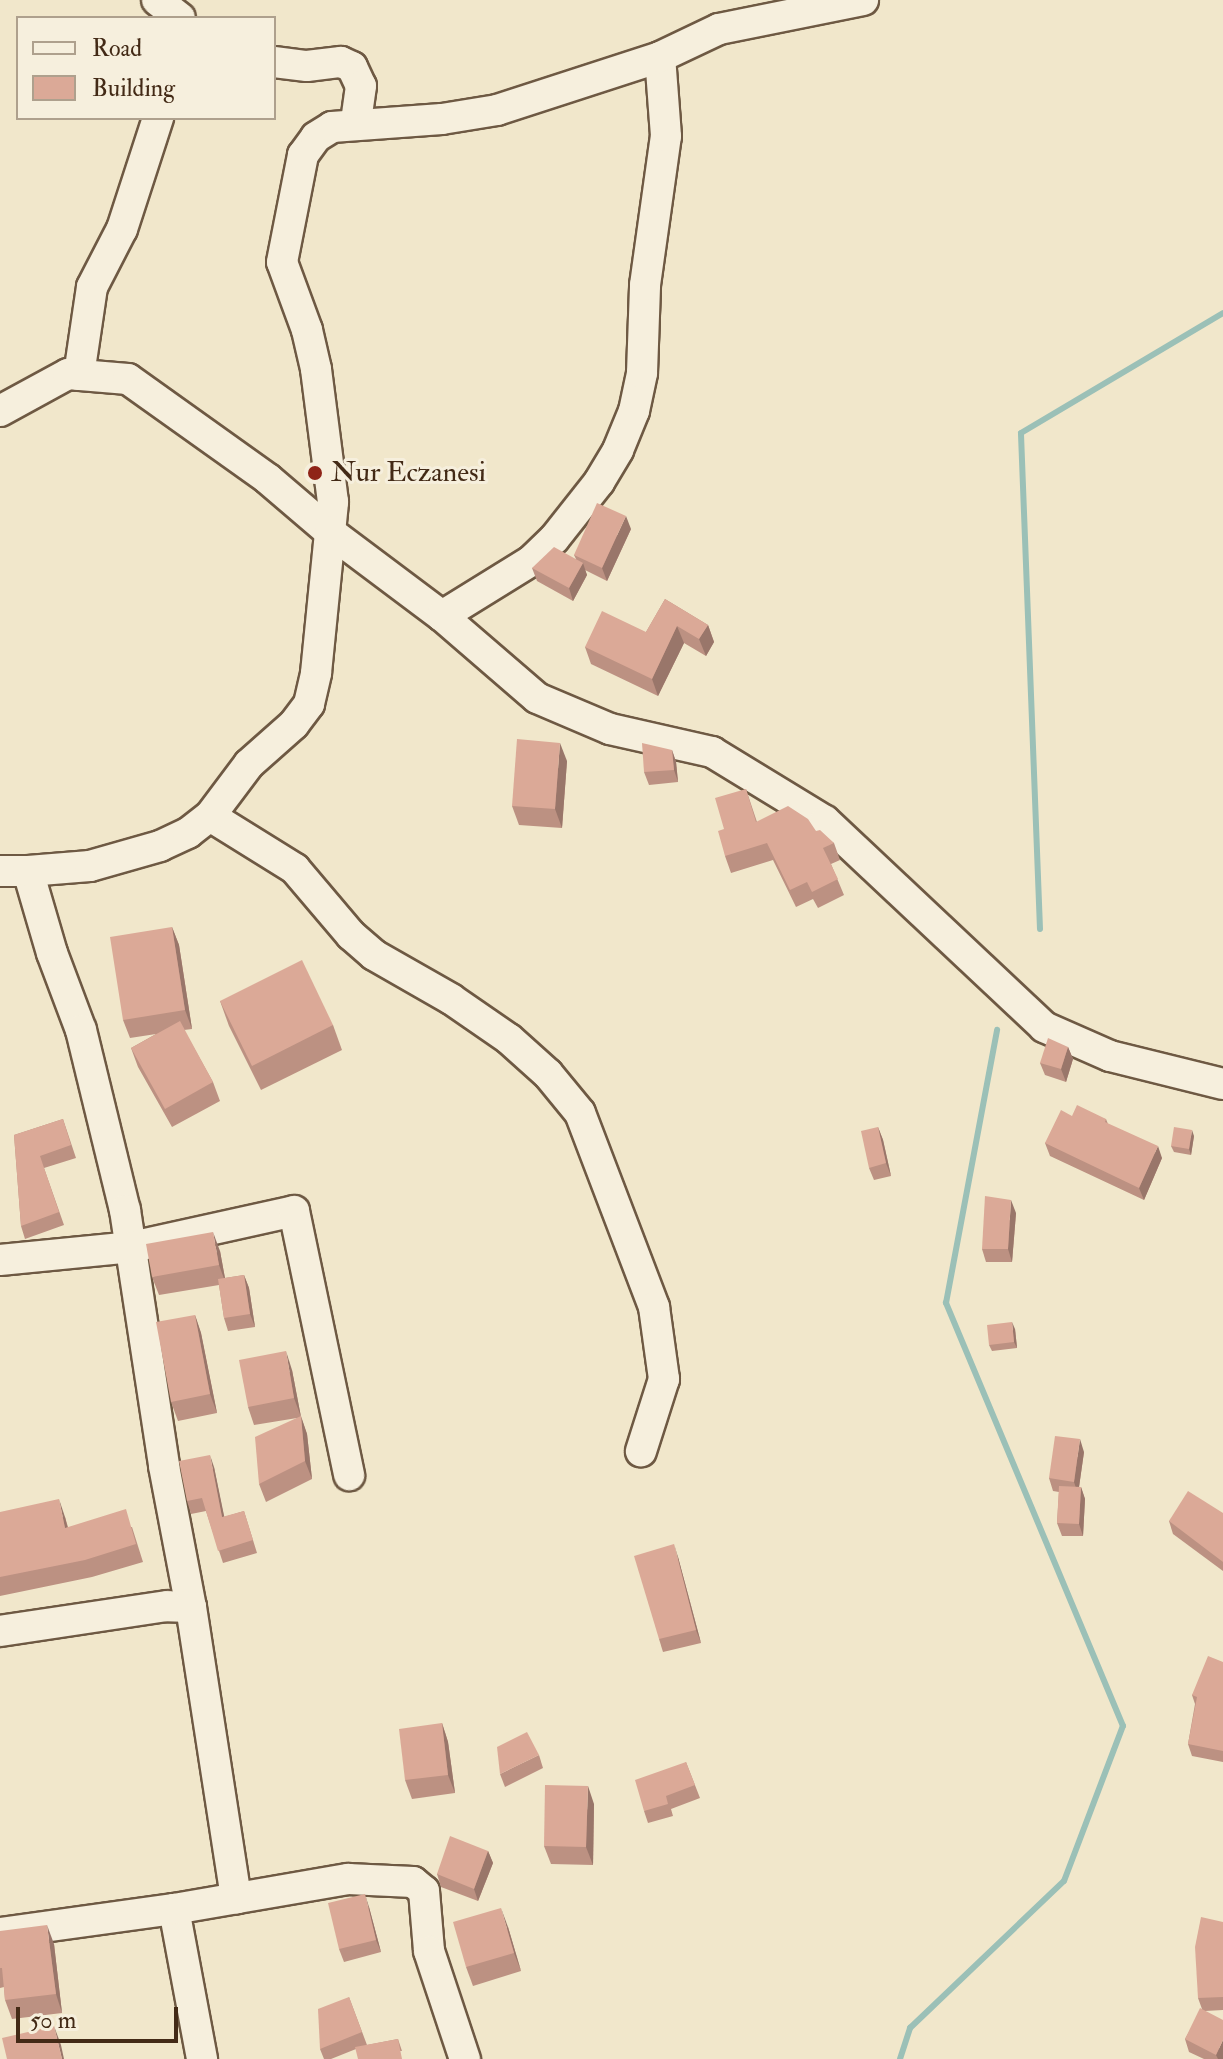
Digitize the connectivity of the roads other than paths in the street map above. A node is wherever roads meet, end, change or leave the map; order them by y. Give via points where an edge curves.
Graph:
1 (157, 0) edge
2 (863, 0) edge
3 (178, 16) edge
4 (660, 57) junction
5 (276, 62) edge
6 (157, 120) edge
7 (356, 123) junction
8 (79, 375) junction
9 (0, 411) edge
10 (330, 532) junction
11 (442, 616) junction
12 (210, 816) junction
13 (14, 871) edge
14 (1223, 1084) edge
15 (132, 1247) junction
16 (0, 1260) edge
17 (641, 1451) dead end
18 (349, 1475) dead end
19 (191, 1607) junction
20 (0, 1631) edge
21 (236, 1899) junction
22 (174, 1909) junction
23 (0, 1933) edge
24 (202, 2059) edge
25 (465, 2059) edge

1 - 3 street
2 - 4 street via 719,29
4 - 7 street via 497,110
4 - 11 street via 666,136 634,411 599,482 554,539 531,561
5 - 7 street via 341,62 352,67 361,86
6 - 8 street via 122,229 92,287
7 - 10 street via 332,127 303,155 282,262 316,369 329,458
8 - 9 street via 68,374
8 - 10 street via 128,379 268,479
10 - 11 street
10 - 12 street via 309,704 249,764
11 - 14 street via 537,698 610,729 712,752 825,821 1044,1027 1110,1056
12 - 13 street via 160,846 90,866
12 - 17 street via 295,869 374,955 509,1039 580,1113 654,1307 664,1379
13 - 15 street via 81,1030
15 - 16 street
15 - 18 street via 294,1211
15 - 19 street
19 - 20 street
19 - 21 street
21 - 22 street
21 - 25 street via 348,1879 420,1886 429,1951
22 - 23 street
22 - 24 street

